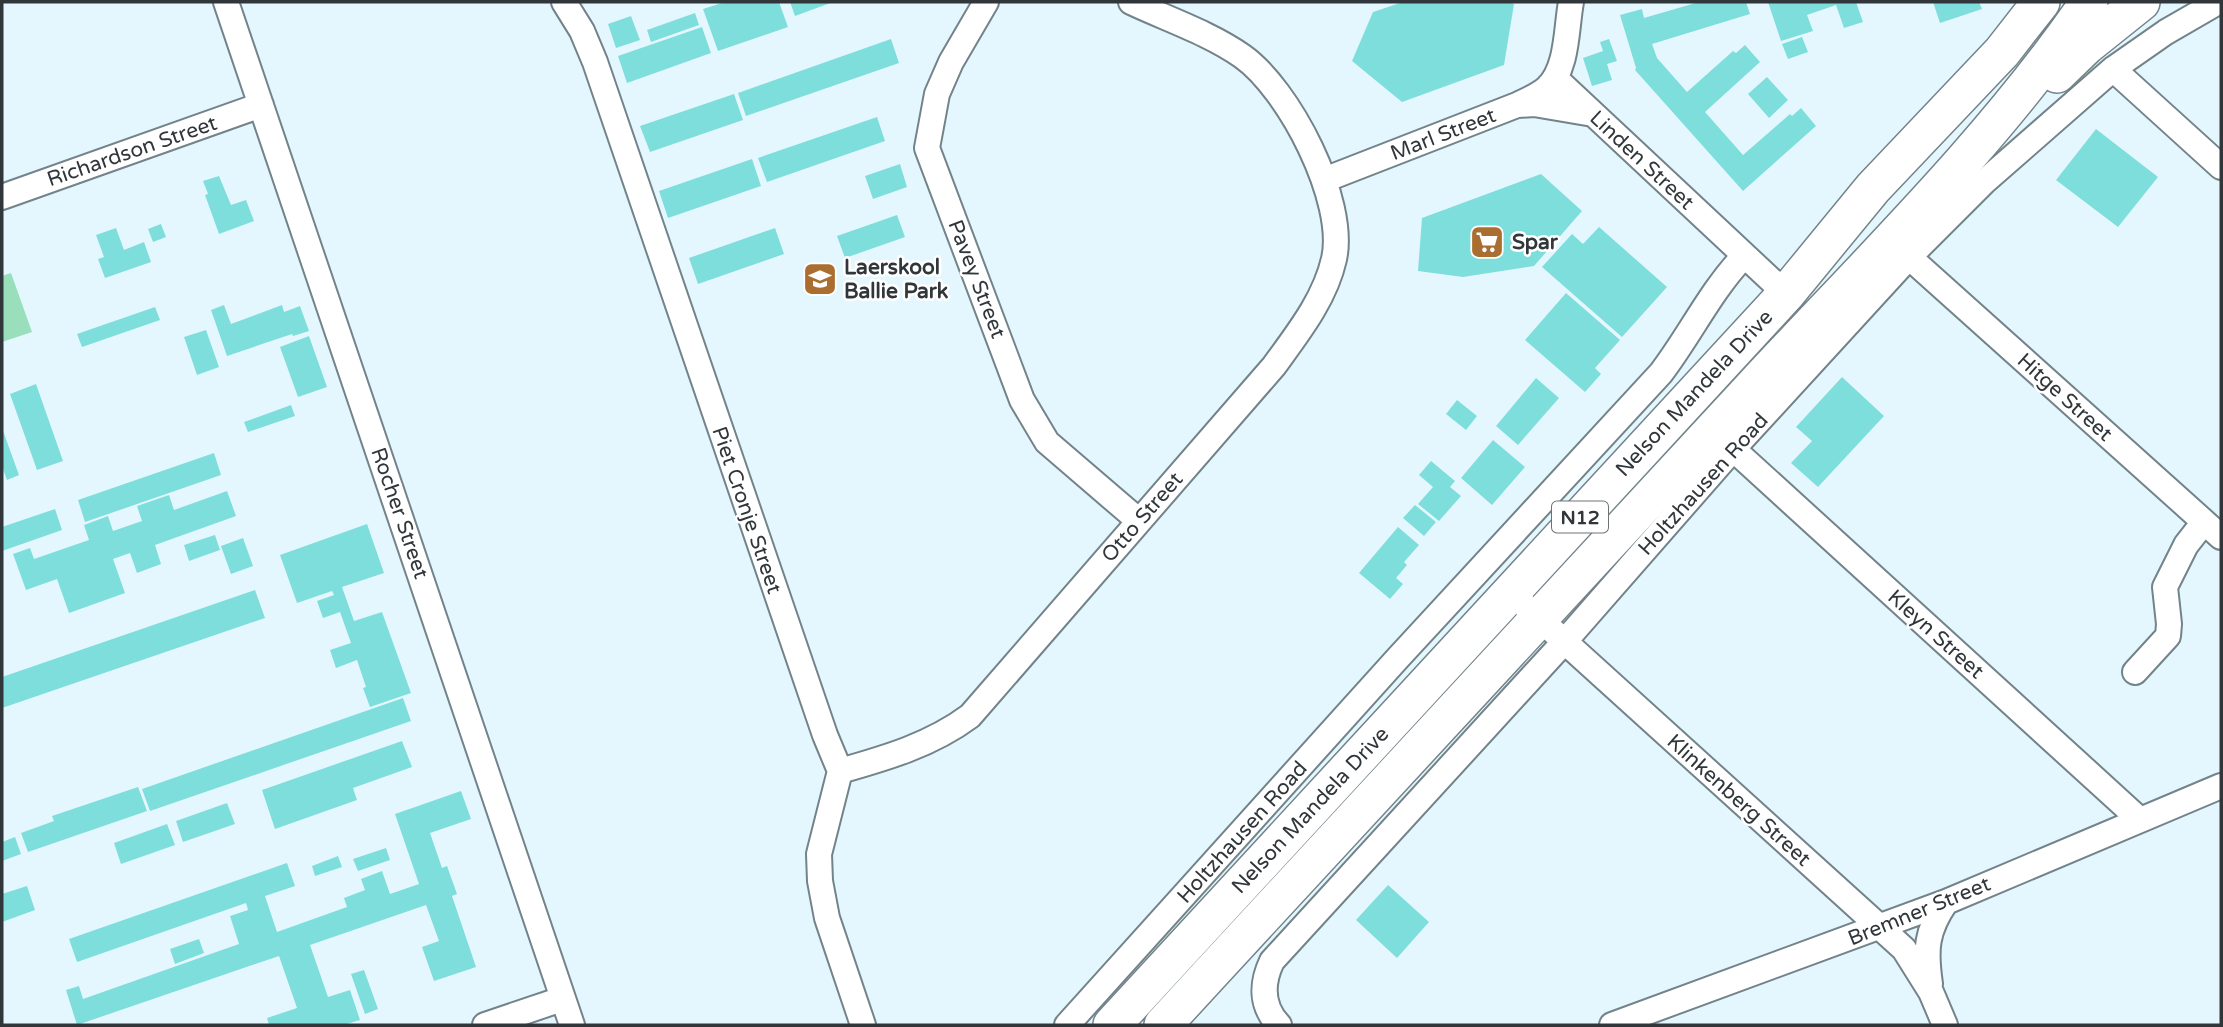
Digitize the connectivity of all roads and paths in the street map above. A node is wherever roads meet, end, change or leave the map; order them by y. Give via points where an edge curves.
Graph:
1 (226, 2) edge
2 (564, 2) edge
3 (986, 2) edge
4 (1131, 2) edge
5 (1571, 2) edge
6 (2089, 2) edge
7 (2141, 2) edge
8 (2218, 2) edge
9 (2032, 10) edge
10 (1564, 42) junction
11 (2113, 69) junction
12 (1555, 78) junction
13 (261, 105) junction
14 (1517, 105) junction
15 (1594, 114) junction
16 (1975, 145) junction
17 (2221, 167) edge
18 (1324, 180) junction
19 (2, 197) edge
20 (1743, 257) junction
21 (1909, 257) junction
22 (1786, 294) junction
23 (1733, 449) junction
24 (1139, 521) junction
25 (2213, 530) edge
26 (1511, 593) junction
27 (1551, 630) junction
28 (2135, 673) dead end
29 (840, 771) junction
30 (2221, 786) edge
31 (2139, 819) junction
32 (1946, 902) junction
33 (1881, 928) junction
34 (1931, 992) junction
35 (562, 999) junction
36 (1652, 1018) edge
37 (1278, 1024) edge
38 (485, 1025) edge
39 (572, 1025) edge
40 (863, 1025) edge
41 (1067, 1025) edge
42 (1112, 1025) edge
43 (1163, 1025) edge
44 (1612, 1025) edge
45 (1945, 1025) edge

1 - 13 street, Rocher Street
2 - 29 street, Piet Cronje Street via 595,62
3 - 24 street, Pavey Street via 937,94 928,148 1032,420 1047,442
4 - 18 street, Otto Street via 1223,45 1255,68 1302,132
5 - 10 street
6 - 16 highway, Nelson Mandela Drive / N12
7 - 16 highway via 2086,46 1998,130
8 - 11 street, Holtzhausen Road
9 - 22 highway, Nelson Mandela Drive / N12 via 1948,110 1873,188
10 - 12 street
10 - 15 street
11 - 17 street
11 - 21 street, Holtzhausen Road via 1984,182
12 - 14 street, Marl Street
12 - 15 street, Linden Street
13 - 19 street, Richardson Street
13 - 35 street, Rocher Street
14 - 15 street
14 - 18 street, Marl Street
15 - 20 street, Linden Street
16 - 27 highway, Nelson Mandela Drive / N12 via 1896,236 1813,321
18 - 24 street, Otto Street via 1332,204 1335,258 1306,322 1274,366
20 - 22 street, Linden Street
20 - 41 street, Holtzhausen Road via 1723,279 1661,373
21 - 23 street, Holtzhausen Road
21 - 25 street, Hitge Street
22 - 26 highway, Nelson Mandela Drive / N12
23 - 27 street, Holtzhausen Road
23 - 31 street, Kleyn Street
24 - 29 street, Otto Street via 970,716 923,744
25 - 28 street via 2186,545 2165,587 2168,636
26 - 27 street, Klinkenberg Street
26 - 42 highway, Nelson Mandela Drive / N12
27 - 33 street, Klinkenberg Street
27 - 37 street, Holtzhausen Road via 1272,961 1266,973 1265,1001
27 - 43 highway, Nelson Mandela Drive / N12 via 1376,791
29 - 40 street via 819,854 820,881 827,918
30 - 31 street, Bremner Street
31 - 32 street, Bremner Street
32 - 33 street, Bremner Street
32 - 34 street via 1928,941
33 - 34 street, Klinkenberg Street via 1904,949
33 - 36 street, Bremner Street
34 - 45 street, Klinkenberg Street
35 - 38 street
35 - 39 street, Rocher Street
36 - 44 street, Bremner Street

